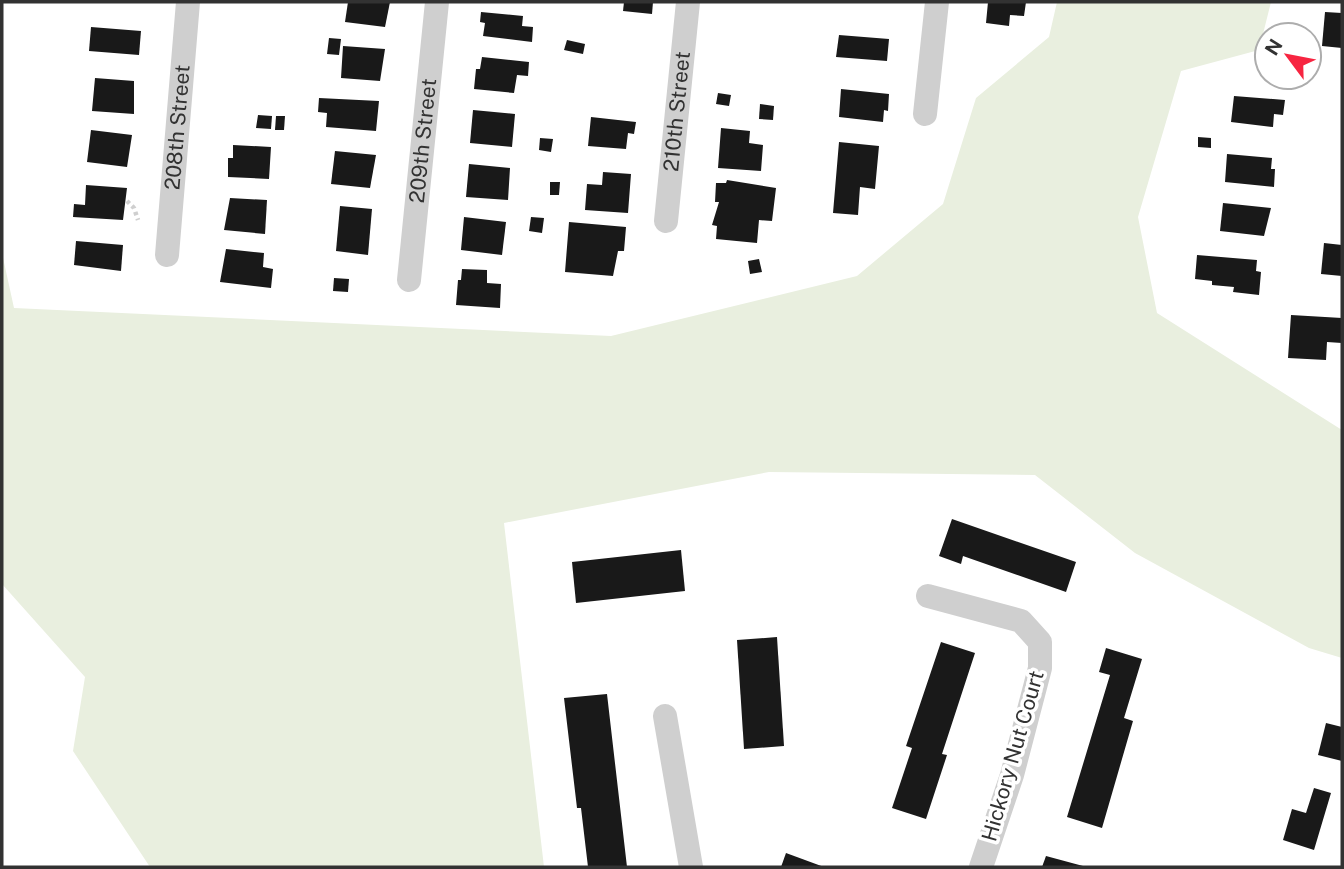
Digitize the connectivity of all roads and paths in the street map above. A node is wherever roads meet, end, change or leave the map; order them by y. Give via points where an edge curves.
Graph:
1 (188, 2) edge
2 (437, 2) edge
3 (688, 2) edge
4 (937, 2) edge
5 (925, 114) dead end
6 (127, 201) dead end
7 (138, 220) dead end
8 (666, 221) dead end
9 (167, 255) dead end
10 (409, 279) dead end
11 (928, 596) dead end
12 (665, 716) dead end
13 (691, 867) edge
14 (981, 867) edge

1 - 9 street, 208th Street
2 - 10 street, 209th Street
3 - 8 street, 210th Street
4 - 5 street
6 - 7 path
11 - 14 street, Hickory Nut Court via 1021,621 1040,642 1040,668 1012,775
12 - 13 street

